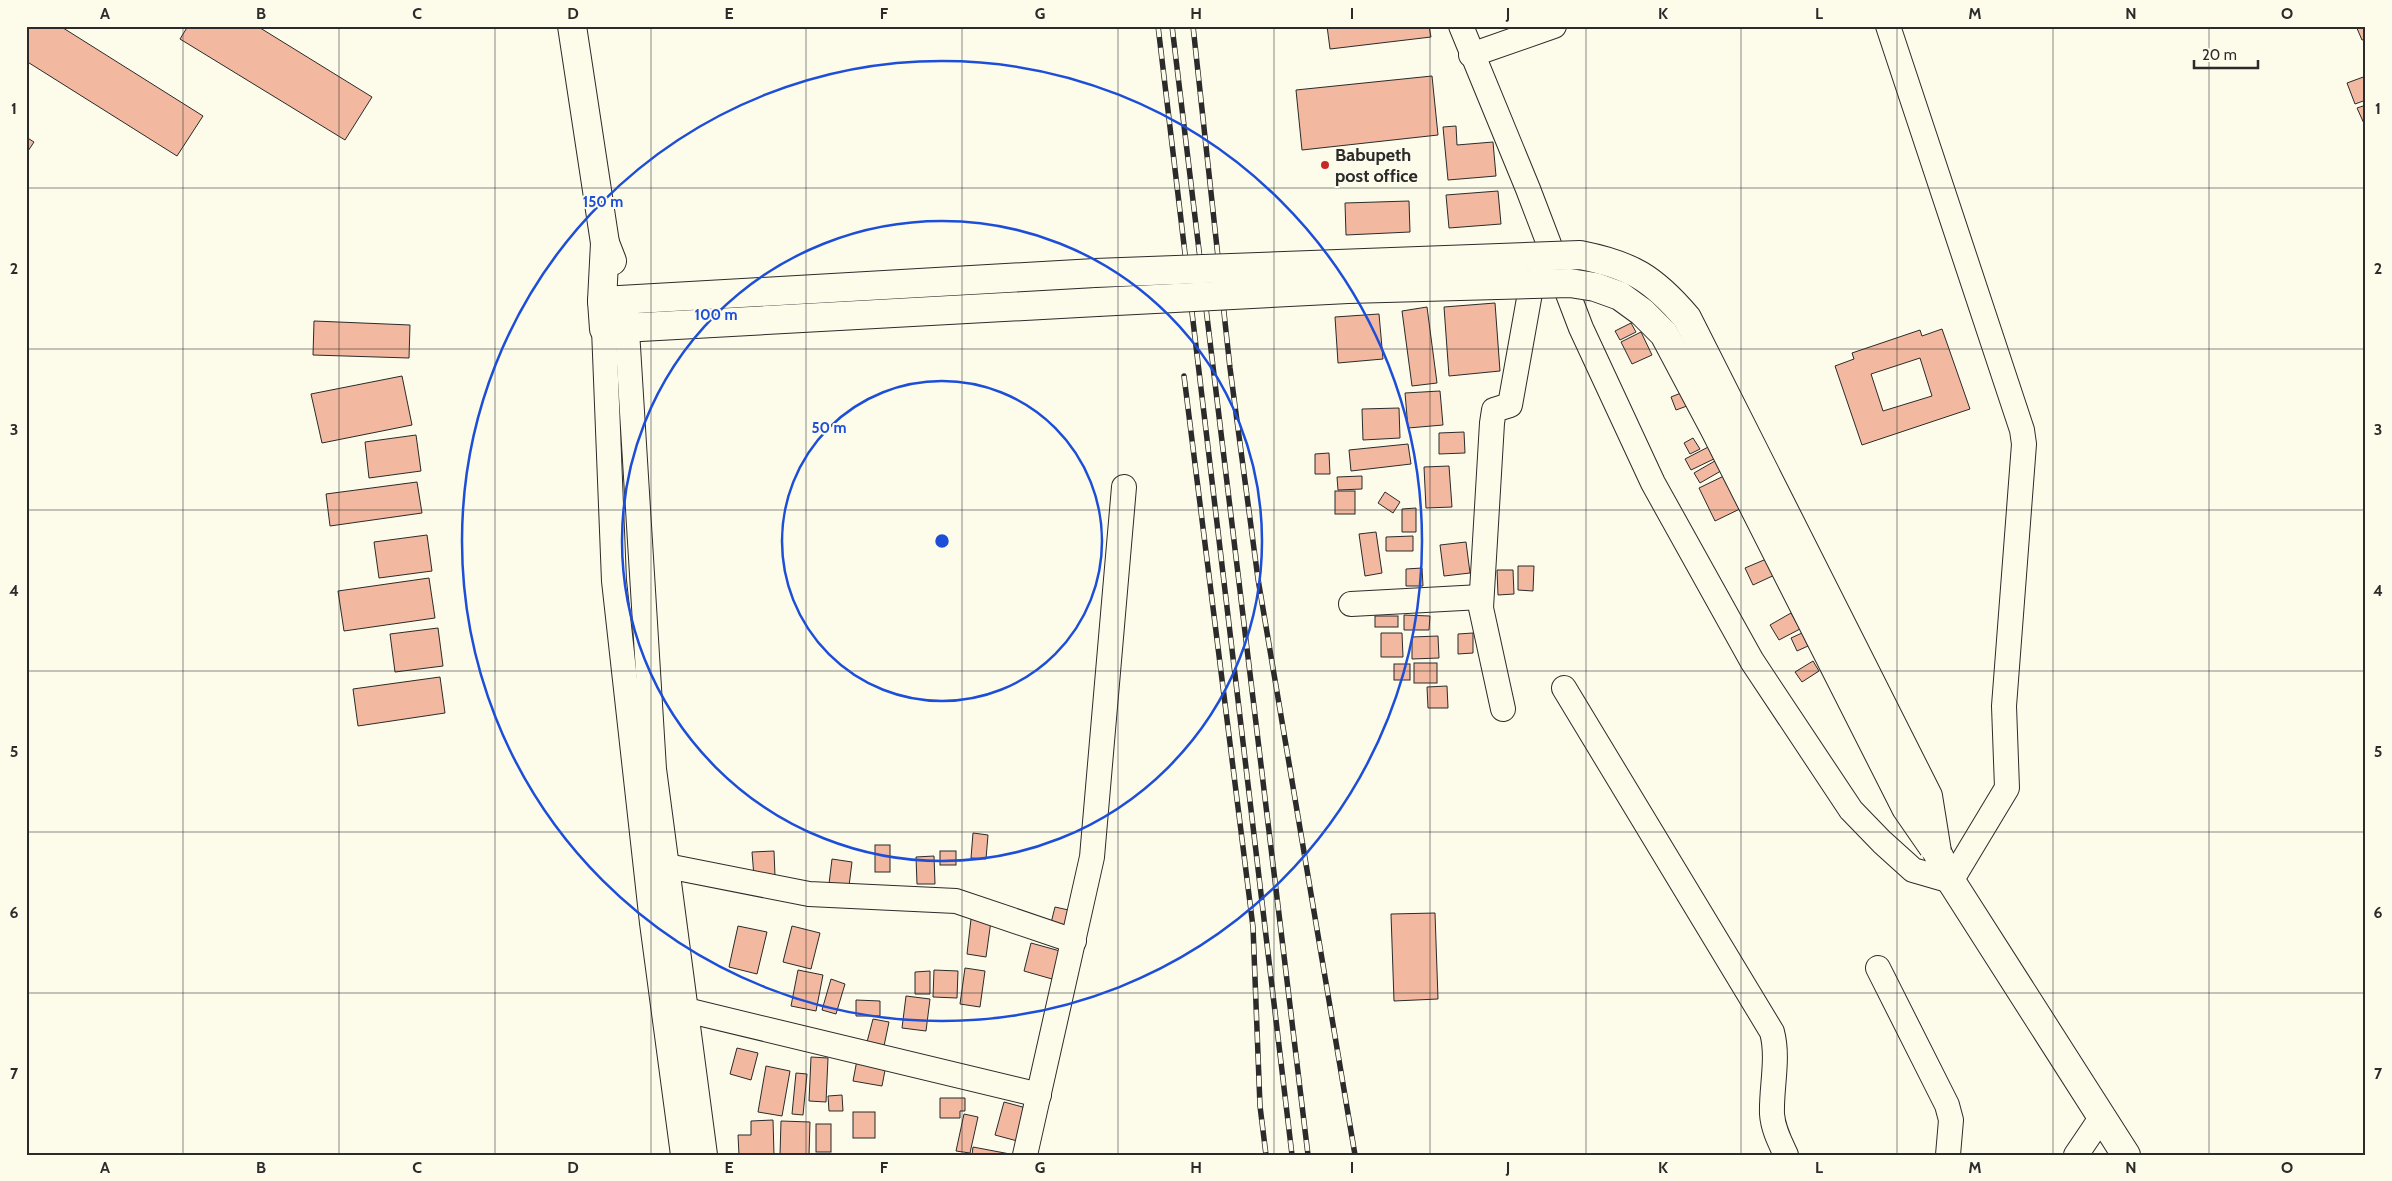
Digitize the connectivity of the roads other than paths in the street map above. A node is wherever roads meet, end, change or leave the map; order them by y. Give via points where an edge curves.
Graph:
1 (572, 26) edge
2 (1461, 26) edge
3 (1554, 26) edge
4 (1888, 26) edge
5 (1471, 55) junction
6 (1542, 224) junction
7 (613, 300) junction
8 (616, 328) junction
9 (1124, 486) dead end
10 (1481, 597) junction
11 (1351, 604) dead end
12 (1564, 688) dead end
13 (1503, 709) dead end
14 (1937, 852) junction
15 (667, 866) junction
16 (1951, 882) junction
17 (1074, 941) junction
18 (1878, 968) dead end
19 (686, 1010) junction
20 (1039, 1095) junction
21 (2101, 1118) junction
22 (683, 1155) edge
23 (705, 1155) edge
24 (1025, 1155) edge
25 (1786, 1155) edge
26 (1948, 1155) edge
27 (2076, 1155) edge
28 (2126, 1155) edge

1 - 7 main road
2 - 5 street
3 - 5 street
4 - 16 street via 2024,444 2004,706 2007,788
5 - 6 street
6 - 10 street via 1510,405 1494,410
6 - 16 street via 1581,328 1653,483 1752,661 1851,810 1913,870
7 - 8 main road
7 - 14 main road, bridge via 1095,273 1580,255 1609,261 1636,272 1674,302 1687,318 1928,796
8 - 14 main road, bridge via 1348,289 1570,283 1620,296 1664,334 1906,808
8 - 15 street via 654,769
8 - 22 street via 614,581 652,923
9 - 17 street via 1094,843
10 - 11 street
10 - 13 street via 1482,619
12 - 25 street via 1772,1032 1772,1115
14 - 16 main road
15 - 17 street via 809,894 956,901
15 - 19 street
16 - 21 main road
17 - 20 street
18 - 26 street via 1947,1105 1951,1120
19 - 20 street
19 - 23 street
20 - 24 street
21 - 27 street
21 - 28 main road

